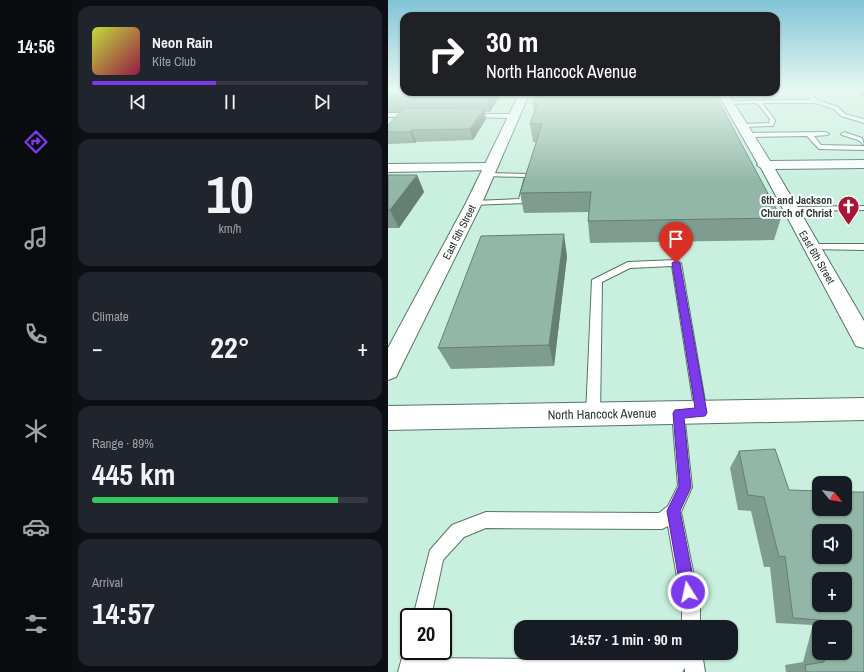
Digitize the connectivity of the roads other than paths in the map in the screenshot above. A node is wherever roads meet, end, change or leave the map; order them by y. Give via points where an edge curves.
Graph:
1 (512, 120) edge
2 (739, 120) edge
3 (772, 120) edge
4 (742, 126) junction
5 (809, 134) junction
6 (826, 134) dead end
7 (844, 134) dead end
8 (749, 136) junction
9 (864, 143) edge
10 (864, 148) edge
11 (864, 164) edge
12 (764, 165) junction
13 (388, 168) edge
14 (488, 171) junction
15 (474, 203) junction
16 (864, 208) edge
17 (789, 209) junction
18 (811, 247) junction
19 (864, 247) edge
20 (864, 340) edge
21 (388, 370) edge
22 (864, 409) edge
23 (690, 413) junction
24 (593, 414) junction
25 (388, 418) edge
26 (674, 511) junction
27 (424, 608) edge
28 (691, 620) edge
29 (680, 660) edge
30 (693, 660) edge
31 (410, 664) edge
32 (695, 672) edge

1 - 14 street, East 5th Street
2 - 4 street, East 6th Street
3 - 4 lane via 771,125 766,126
4 - 8 street, East 6th Street
5 - 6 lane
5 - 8 lane
5 - 10 lane via 820,148
7 - 9 lane via 860,139
8 - 12 street, East 6th Street
11 - 12 street
12 - 17 street, East 6th Street
13 - 14 street
14 - 15 street, East 5th Street
14 - 15 lane via 529,175 522,202
15 - 21 street, East 5th Street
16 - 17 lane
17 - 18 street, East 6th Street
18 - 19 lane
18 - 20 street, East 6th Street
22 - 23 street, North Hancock Avenue
23 - 24 street, North Hancock Avenue
23 - 24 lane via 676,263 628,265 597,280
23 - 26 lane via 685,487
24 - 25 street, North Hancock Avenue
26 - 27 lane via 662,521 486,520 458,532 436,556
26 - 28 lane via 691,605
29 - 31 lane via 671,670
30 - 32 lane

